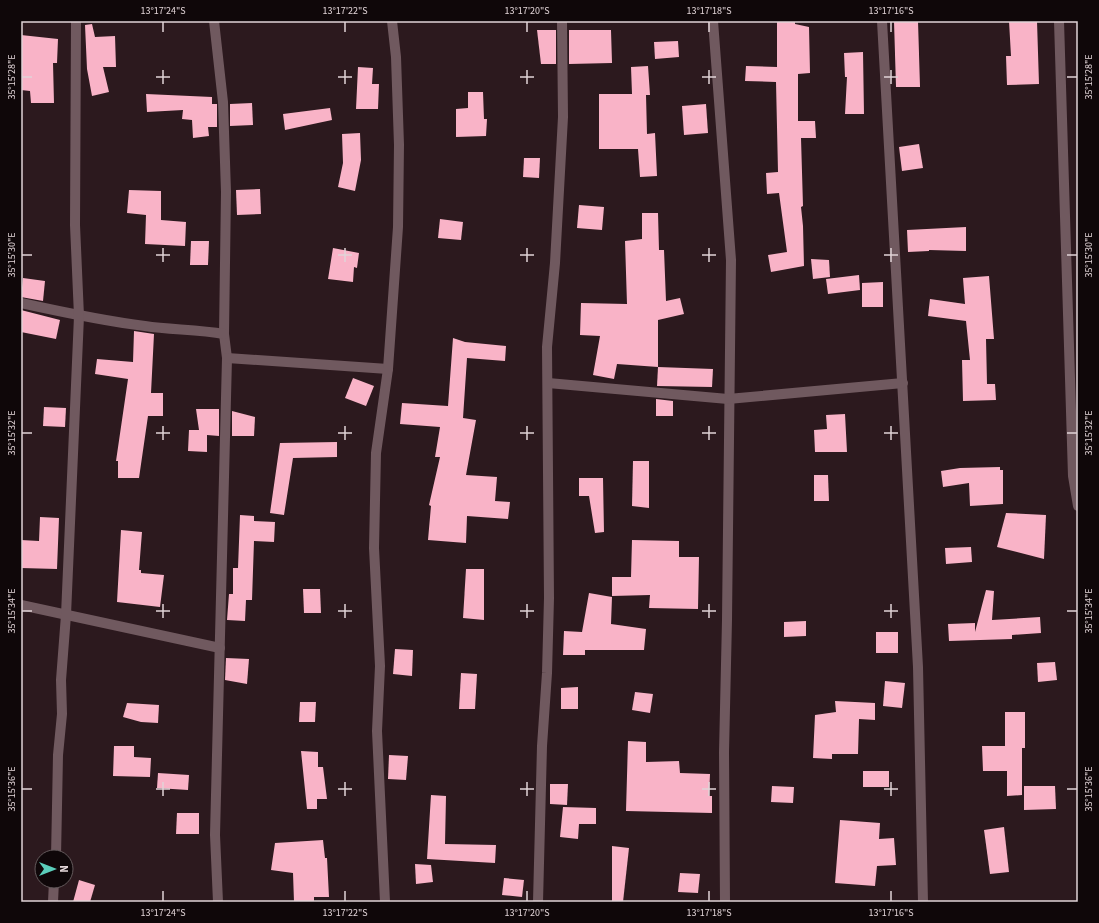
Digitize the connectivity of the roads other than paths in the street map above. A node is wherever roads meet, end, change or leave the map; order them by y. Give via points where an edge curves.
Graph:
1 (76, 21) edge
2 (214, 21) edge
3 (392, 21) edge
4 (562, 21) edge
5 (713, 21) edge
6 (882, 21) edge
7 (1059, 21) edge
8 (21, 303) edge
9 (79, 316) junction
10 (224, 334) junction
11 (227, 358) junction
12 (388, 369) junction
13 (548, 382) junction
14 (903, 383) junction
15 (728, 399) junction
16 (1078, 506) edge
17 (21, 605) edge
18 (66, 615) junction
19 (220, 648) junction
20 (56, 849) edge
21 (54, 889) edge
22 (53, 902) edge
23 (218, 902) edge
24 (385, 902) edge
25 (538, 902) edge
26 (725, 902) edge
27 (923, 902) edge

1 - 9 street via 75,225
2 - 10 street via 223,102 226,192
3 - 12 street via 399,145 398,227
4 - 13 street via 563,117 547,347
5 - 15 street via 731,260
6 - 14 street
7 - 16 street via 1073,476
8 - 9 street
9 - 10 street via 147,327 206,330
9 - 18 street
10 - 11 street
11 - 12 street
11 - 19 street
12 - 24 street via 376,453 374,548 380,666 378,731
13 - 15 street
13 - 25 street via 549,605
14 - 15 street
14 - 27 street via 918,666
15 - 26 street
17 - 18 street
18 - 19 street
18 - 20 street via 61,680
19 - 23 street via 216,835
21 - 22 street

